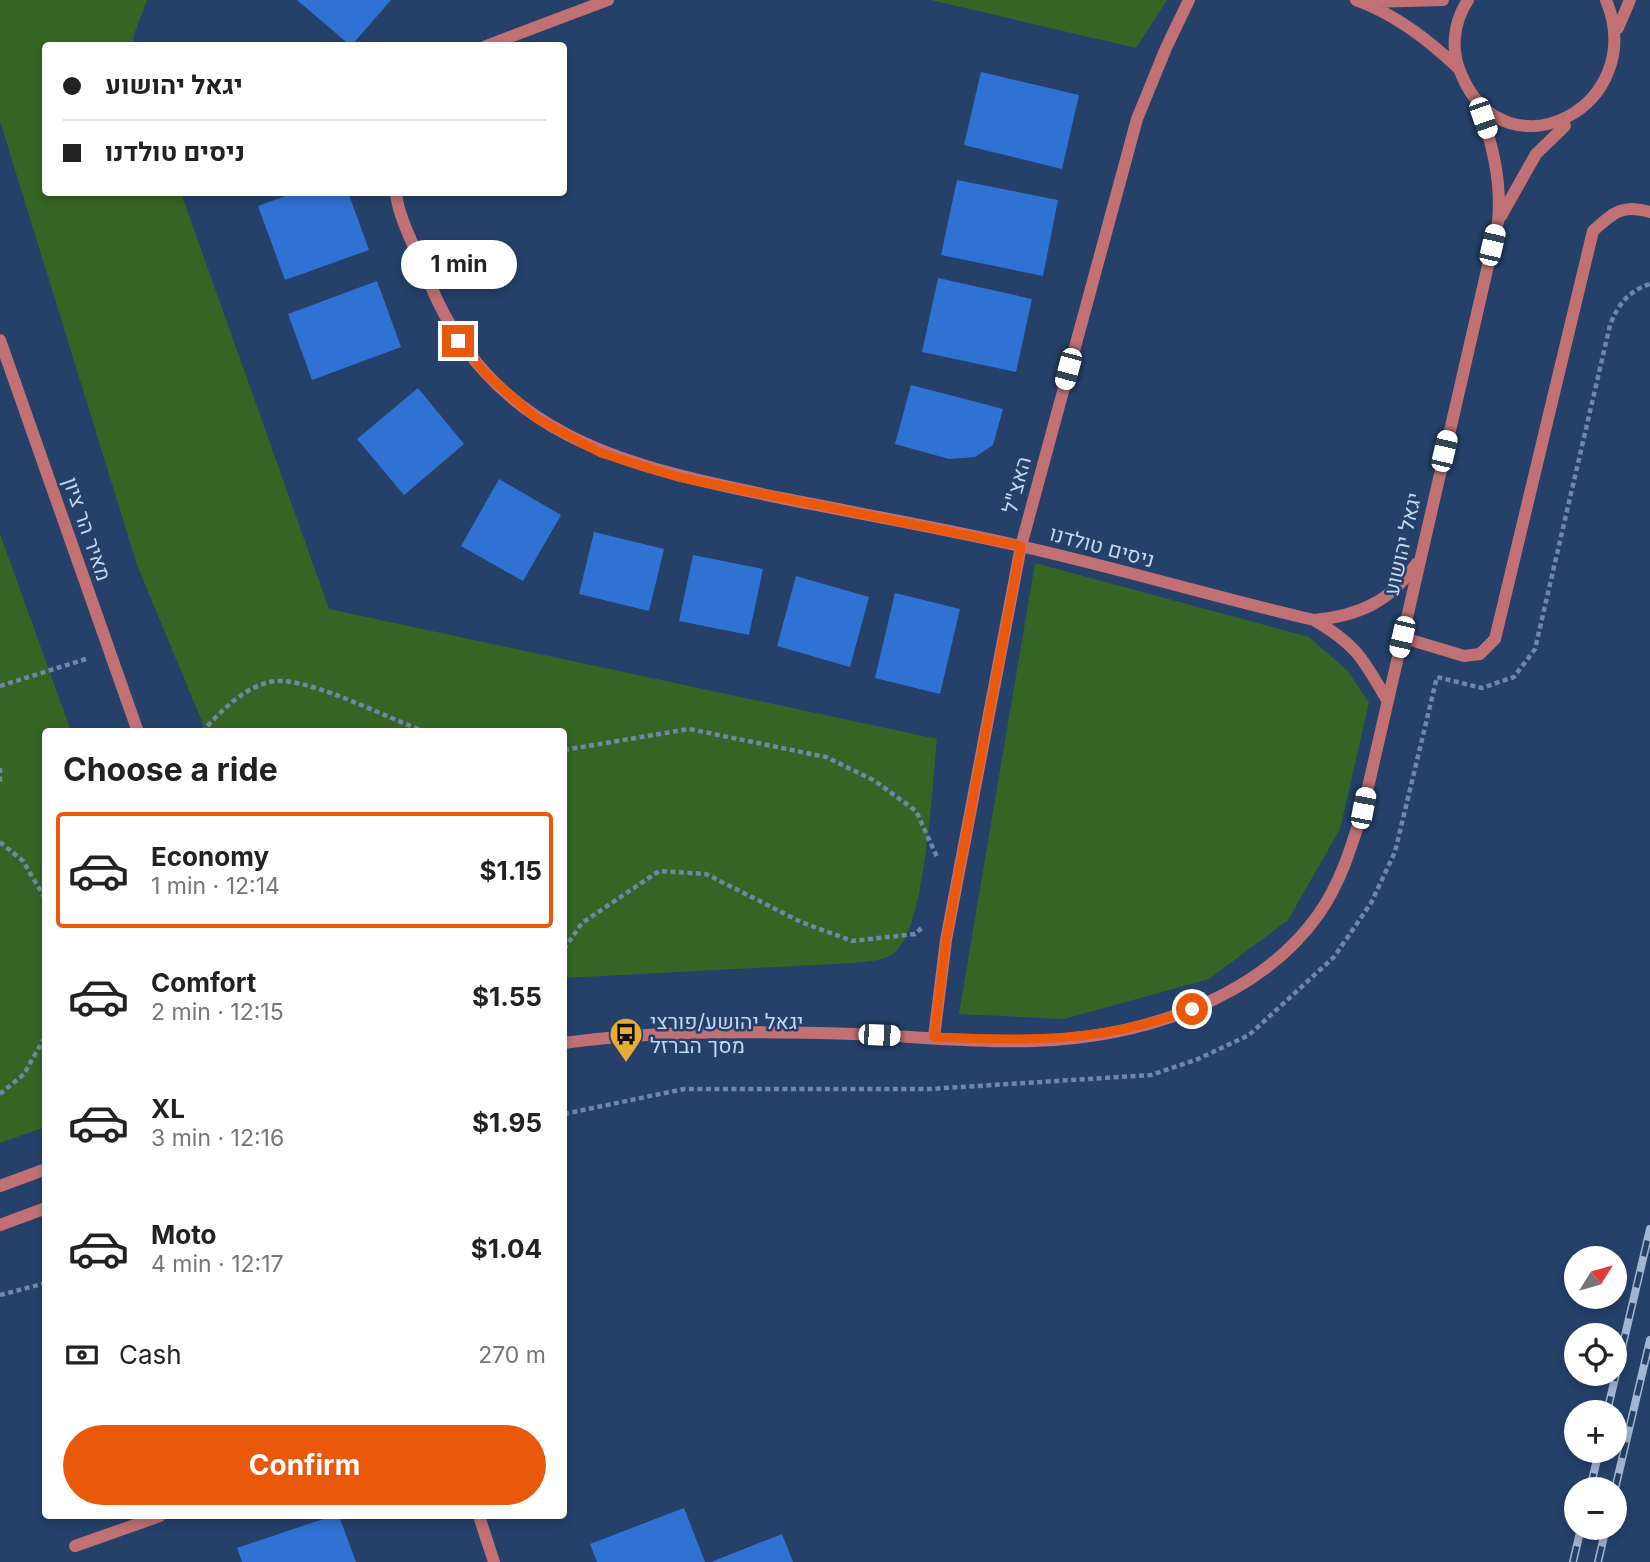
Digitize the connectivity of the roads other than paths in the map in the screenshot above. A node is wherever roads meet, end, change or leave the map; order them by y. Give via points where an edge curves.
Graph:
1 (608, 0) edge
2 (1189, 0) edge
3 (1443, 0) edge
4 (1468, 0) edge
5 (1606, 0) edge
6 (1630, 0) edge
7 (1359, 1) edge
8 (1618, 28) junction
9 (497, 42) edge
10 (1458, 68) junction
11 (1478, 103) junction
12 (1576, 117) junction
13 (397, 196) edge
14 (1650, 212) edge
15 (1498, 222) junction
16 (0, 340) edge
17 (1021, 546) junction
18 (1420, 558) junction
19 (1314, 621) junction
20 (1402, 637) junction
21 (1387, 700) junction
22 (137, 728) edge
23 (934, 1037) junction
24 (567, 1043) edge
25 (42, 1170) edge
26 (0, 1186) edge
27 (42, 1209) edge
28 (0, 1224) edge
29 (152, 1519) edge
30 (480, 1519) edge
31 (75, 1546) dead end
32 (494, 1562) edge

1 - 9 street
2 - 17 street, האצ"ל via 1137,119
3 - 7 street
4 - 10 street via 1456,29
5 - 8 street
6 - 8 street
7 - 10 street via 1382,10
8 - 12 street, יגאל יהושוע via 1619,54 1612,79 1597,101
10 - 11 street, יגאל יהושוע
11 - 12 street via 1500,118 1525,126 1552,126
11 - 15 street, יגאל יהושוע via 1497,166
12 - 15 street, יגאל יהושוע via 1536,153
13 - 17 street, ניסים טולדנו via 433,293 458,341 488,376 536,418 601,453 678,477
14 - 20 street via 1621,209 1593,231 1495,639 1480,654 1464,656
15 - 18 street, יגאל יהושוע
16 - 22 street, מאיר הר ציון
17 - 19 street, ניסים טולדנו
17 - 23 street, האצ"ל via 954,896
18 - 19 street, ניסים טולדנו via 1401,586 1381,600 1354,614
18 - 20 street, יגאל יהושוע
19 - 21 street, ניסים טולדנו via 1344,637 1362,657
20 - 21 street, יגאל יהושוע
21 - 23 street, יגאל יהושוע via 1349,856 1319,915 1292,947 1255,976 1212,1001 1131,1027 1032,1041
23 - 24 street, יגאל יהושוע via 702,1034
25 - 26 street
27 - 28 street
29 - 31 street
30 - 32 street

